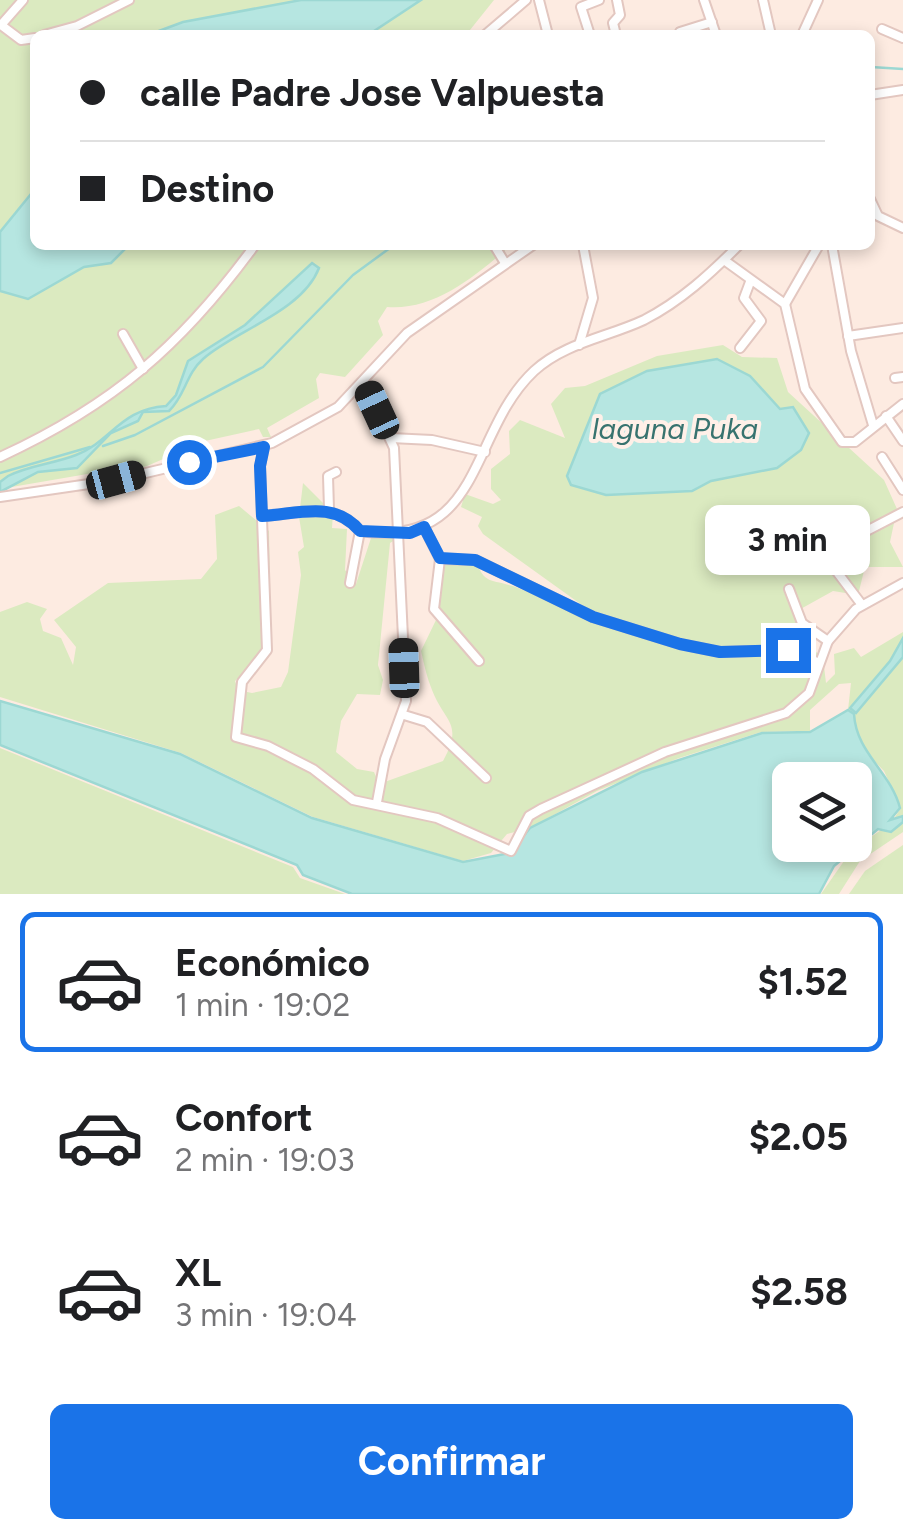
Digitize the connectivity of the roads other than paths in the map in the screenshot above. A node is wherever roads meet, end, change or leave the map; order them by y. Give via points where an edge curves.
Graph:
1 (22, 0) edge
2 (129, 0) edge
3 (526, 0) edge
4 (540, 0) edge
5 (599, 0) edge
6 (617, 0) edge
7 (704, 0) edge
8 (763, 0) edge
9 (818, 0) edge
10 (712, 22) junction
11 (1, 25) edge
12 (882, 29) dead end
13 (62, 30) edge
14 (497, 30) edge
15 (547, 30) edge
16 (588, 30) edge
17 (615, 30) edge
18 (686, 30) edge
19 (714, 30) edge
20 (770, 30) edge
21 (804, 30) edge
22 (903, 38) edge
23 (30, 39) edge
24 (903, 90) edge
25 (875, 94) edge
26 (875, 210) edge
27 (878, 216) junction
28 (875, 219) edge
29 (903, 228) edge
30 (251, 250) edge
31 (497, 250) edge
32 (525, 250) edge
33 (584, 250) edge
34 (734, 250) edge
35 (815, 250) edge
36 (833, 250) edge
37 (724, 260) junction
38 (505, 263) junction
39 (750, 282) junction
40 (785, 304) junction
41 (903, 328) edge
42 (122, 334) dead end
43 (848, 336) junction
44 (579, 345) junction
45 (740, 348) dead end
46 (143, 369) junction
47 (364, 383) junction
48 (903, 404) edge
49 (886, 416) junction
50 (873, 425) junction
51 (390, 438) junction
52 (903, 441) edge
53 (264, 447) junction
54 (485, 452) junction
55 (0, 457) edge
56 (882, 457) dead end
57 (336, 472) dead end
58 (903, 490) edge
59 (0, 498) edge
60 (328, 509) junction
61 (903, 512) edge
62 (262, 516) junction
63 (424, 527) junction
64 (360, 531) junction
65 (400, 532) junction
66 (855, 537) dead end
67 (825, 556) dead end
68 (440, 558) junction
69 (903, 582) edge
70 (350, 583) dead end
71 (789, 589) dead end
72 (862, 605) junction
73 (828, 641) junction
74 (479, 661) dead end
75 (818, 662) junction
76 (404, 716) junction
77 (486, 778) dead end
78 (377, 802) junction

1 - 11 street
2 - 13 street
3 - 14 street
4 - 15 street
5 - 16 street via 581,7
6 - 17 street
7 - 10 street
8 - 20 street
9 - 21 street
10 - 18 street
10 - 19 street
11 - 23 street via 21,40
12 - 22 street
24 - 25 street
26 - 27 street
27 - 28 street
27 - 29 street
30 - 46 street via 210,306
31 - 38 street
32 - 38 street
33 - 44 street via 593,298
34 - 37 street
35 - 40 street
36 - 43 street
37 - 39 street
37 - 44 street via 660,311
38 - 47 street via 407,333
39 - 40 street
39 - 45 street via 744,298 761,321
40 - 50 street via 804,390 842,442 852,444
41 - 43 street
42 - 46 street
43 - 50 street
44 - 54 street via 524,382
46 - 55 street via 84,412
47 - 51 street
47 - 53 street via 317,420
48 - 49 street
49 - 50 street
49 - 52 street
51 - 54 street
51 - 65 street
53 - 59 street
53 - 62 street
54 - 63 street via 455,503
56 - 58 street
57 - 60 street via 328,476
60 - 62 street
60 - 64 street
61 - 66 street
62 - 78 street via 267,650 242,682 236,738 314,769 353,800
63 - 65 street
63 - 68 street
64 - 65 street
64 - 70 street
65 - 76 street
67 - 72 street
68 - 74 street via 434,609
68 - 75 street via 475,560 593,617 680,644 720,652 788,650
69 - 72 street
71 - 73 street via 802,623
72 - 73 street
73 - 75 street
75 - 78 street via 808,693 786,713 665,752 540,809 529,816 511,851 474,831
76 - 77 street via 427,722
76 - 78 street via 385,759

